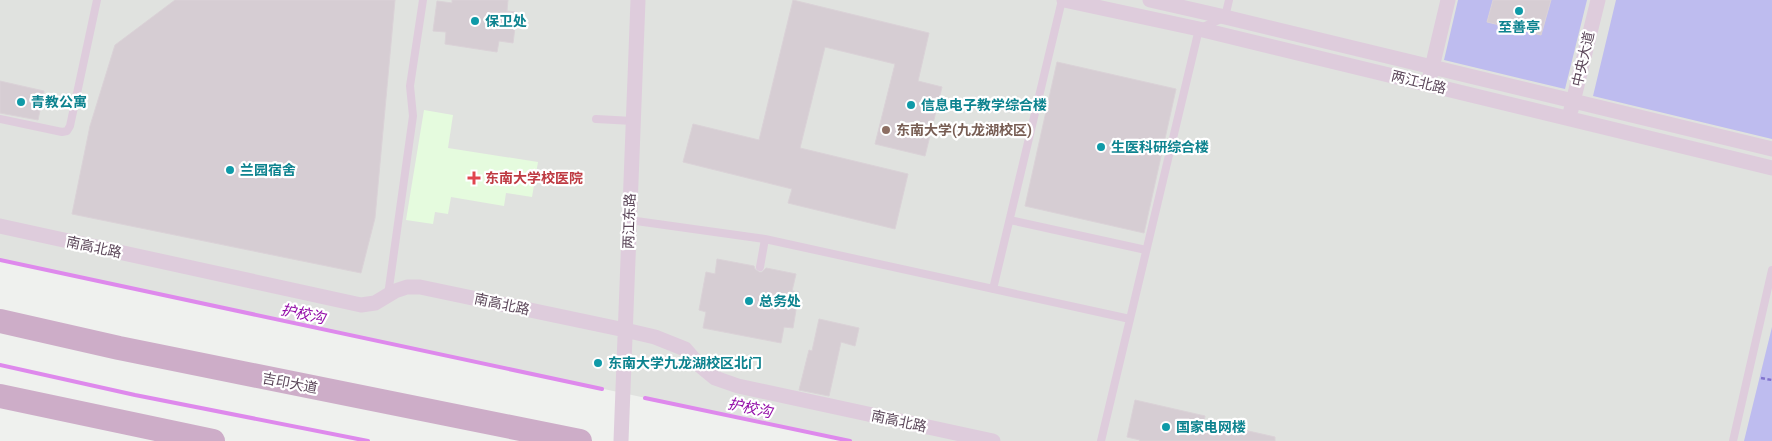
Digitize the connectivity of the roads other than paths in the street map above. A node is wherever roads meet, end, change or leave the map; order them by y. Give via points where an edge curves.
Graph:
1 (97, 0) edge
2 (423, 0) edge
3 (638, 0) edge
4 (646, 0) edge
5 (1063, 0) edge
6 (1150, 0) edge
7 (1229, 0) edge
8 (1448, 0) edge
9 (1598, 0) edge
10 (1225, 17) junction
11 (1199, 29) junction
12 (1432, 67) junction
13 (1428, 84) junction
14 (1573, 101) junction
15 (0, 119) edge
16 (596, 119) dead end
17 (1569, 119) junction
18 (633, 121) junction
19 (1772, 149) edge
20 (1772, 168) edge
21 (629, 220) junction
22 (1010, 220) junction
23 (0, 226) edge
24 (765, 239) junction
25 (1146, 250) junction
26 (760, 267) dead end
27 (1772, 270) edge
28 (993, 289) junction
29 (387, 297) junction
30 (1130, 319) junction
31 (0, 321) edge
32 (625, 330) junction
33 (0, 396) edge
34 (213, 441) edge
35 (580, 441) edge
36 (621, 441) edge
37 (993, 441) edge
38 (1101, 441) edge
39 (1733, 441) edge

1 - 15 lane via 67,131
2 - 29 lane via 410,86 413,116
3 - 4 street
3 - 18 street, 两江东路
5 - 11 street, 两江北路
5 - 22 lane
6 - 10 street, 两江北路
7 - 10 lane
8 - 12 street
9 - 14 street, 中央大道
10 - 11 lane
10 - 12 street, 两江北路
11 - 13 street, 两江北路
11 - 25 lane
12 - 13 street
12 - 14 street, 两江北路
13 - 17 street, 两江北路
14 - 17 street, 中央大道
14 - 19 street, 两江北路
16 - 18 lane
17 - 20 street, 两江北路
18 - 21 street, 两江东路
21 - 24 lane
21 - 32 street, 两江东路
22 - 25 lane
22 - 28 lane
23 - 29 street, 南高北路 via 361,305
24 - 26 lane
24 - 28 lane
25 - 30 lane
27 - 39 lane
28 - 30 lane
29 - 32 street, 南高北路 via 407,287 420,287
30 - 38 lane
31 - 35 main road, 吉印大道
32 - 36 street, 两江东路
32 - 37 street, 南高北路 via 656,337 685,349 715,378 738,386
33 - 34 main road

